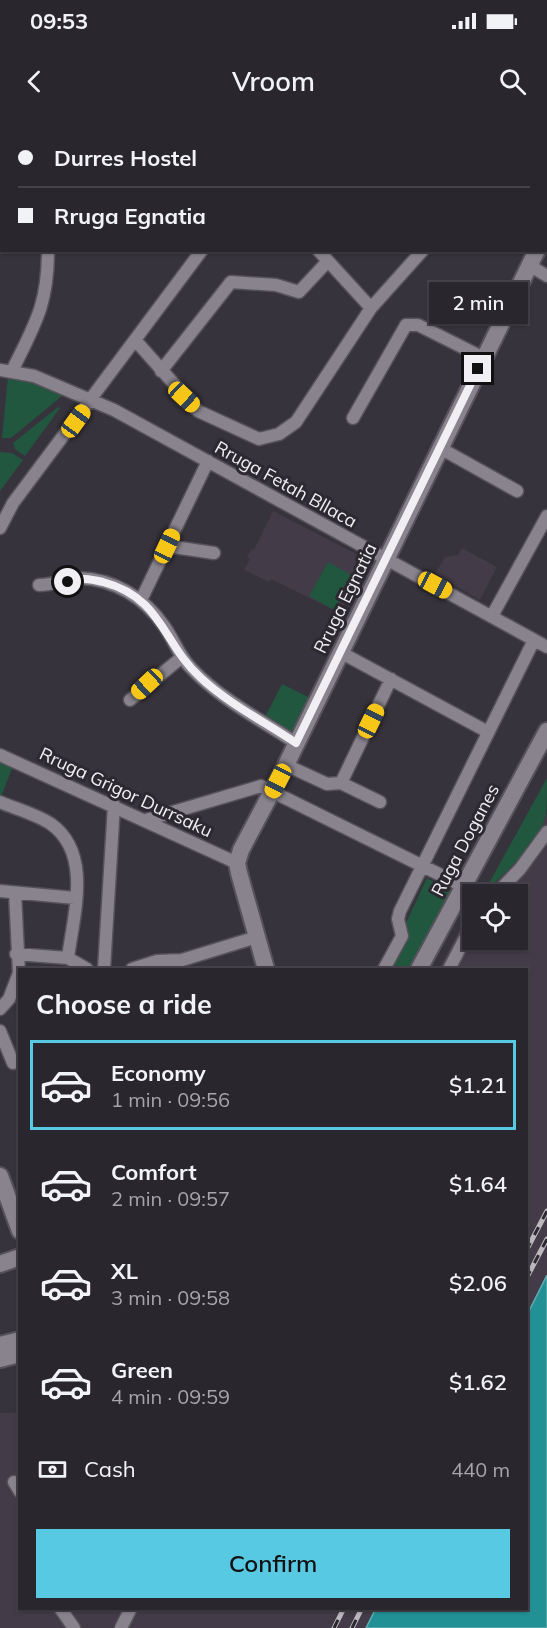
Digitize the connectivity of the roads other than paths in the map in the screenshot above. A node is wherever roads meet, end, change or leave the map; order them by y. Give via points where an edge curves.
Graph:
1 (48, 252) edge
2 (201, 252) edge
3 (320, 252) edge
4 (421, 252) edge
5 (533, 258) edge
6 (328, 261) junction
7 (547, 276) edge
8 (371, 308) junction
9 (136, 341) junction
10 (484, 358) junction
11 (6, 371) edge
12 (161, 371) junction
13 (91, 401) junction
14 (353, 418) dead end
15 (440, 448) junction
16 (208, 461) junction
17 (517, 491) dead end
18 (547, 516) edge
19 (0, 528) edge
20 (167, 546) junction
21 (214, 553) dead end
22 (386, 559) junction
23 (39, 585) dead end
24 (141, 600) junction
25 (492, 616) junction
26 (534, 639) junction
27 (547, 647) edge
28 (340, 652) junction
29 (182, 657) junction
30 (392, 679) junction
31 (129, 700) dead end
32 (547, 731) edge
33 (488, 732) junction
34 (296, 743) junction
35 (0, 755) edge
36 (286, 765) junction
37 (341, 783) junction
38 (272, 792) junction
39 (0, 802) edge
40 (380, 802) dead end
41 (114, 806) junction
42 (146, 820) junction
43 (547, 832) edge
44 (237, 863) junction
45 (422, 865) junction
46 (464, 884) edge
47 (506, 884) edge
48 (462, 885) edge
49 (462, 888) edge
50 (0, 891) edge
51 (15, 892) junction
52 (75, 898) junction
53 (257, 937) junction
54 (462, 944) edge
55 (16, 954) junction
56 (68, 958) junction
57 (18, 968) edge
58 (85, 968) edge
59 (104, 968) edge
60 (135, 968) edge
61 (266, 968) edge
62 (385, 968) edge
63 (420, 968) edge
64 (450, 968) edge
65 (18, 976) edge
66 (0, 1009) edge
67 (0, 1030) edge
68 (18, 1061) edge
69 (0, 1176) edge
70 (18, 1226) edge
71 (18, 1258) edge
72 (0, 1264) edge
73 (18, 1340) edge
74 (0, 1345) edge
75 (18, 1354) edge
76 (0, 1359) edge
77 (61, 1610) edge
78 (130, 1610) edge
79 (74, 1628) edge
80 (121, 1628) edge

1 - 11 street via 47,289 41,312
2 - 9 street
3 - 6 street
4 - 8 street
5 - 7 street
5 - 10 main road, Rruga Egnatia
6 - 8 street
6 - 12 street via 299,292 276,285 231,282
8 - 12 street via 296,422 264,439 198,411
9 - 12 street
9 - 13 street
10 - 14 street via 418,325 406,325
10 - 15 main road, Rruga Egnatia
11 - 13 street, Rruga Fetah Bllaca via 34,376
13 - 16 street, Rruga Fetah Bllaca
13 - 19 street via 13,503
15 - 17 street
15 - 22 main road, Rruga Egnatia
16 - 20 street
16 - 22 street, Rruga Fetah Bllaca
18 - 25 street
20 - 21 street
20 - 24 street
22 - 25 street, Rruga Fetah Bllaca
22 - 28 main road, Rruga Egnatia
23 - 24 street via 90,579 120,588
24 - 29 street via 164,626
25 - 26 street, Rruga Fetah Bllaca
26 - 27 street, Rruga Fetah Bllaca
26 - 33 street
28 - 30 street
28 - 34 main road, Rruga Egnatia
29 - 31 street
29 - 34 street via 213,688
30 - 33 street
30 - 37 street
32 - 46 main road, Ruga Doganes
33 - 45 street
34 - 36 main road, Rruga Egnatia
35 - 41 street, Rruga Grigor Durrsaku
36 - 37 street via 327,784
36 - 38 main road, Rruga Egnatia
37 - 40 street
38 - 42 street via 261,786 250,788
38 - 44 main road, Rruga Egnatia
38 - 45 street
39 - 52 street via 59,831 75,858
41 - 42 street, Rruga Grigor Durrsaku
41 - 59 street
42 - 44 street, Rruga Grigor Durrsaku
43 - 47 street
44 - 53 main road
45 - 48 street
45 - 62 street via 398,915 402,936
49 - 63 main road, Ruga Doganes
50 - 51 street
51 - 52 street
51 - 55 street
52 - 56 street
53 - 60 street via 182,960
53 - 61 main road
54 - 64 street
55 - 56 street
55 - 57 street
56 - 58 street
65 - 66 street via 9,999
67 - 68 street via 14,1062
69 - 70 main road
71 - 72 main road
73 - 74 main road
75 - 76 main road
77 - 79 street
78 - 80 street

